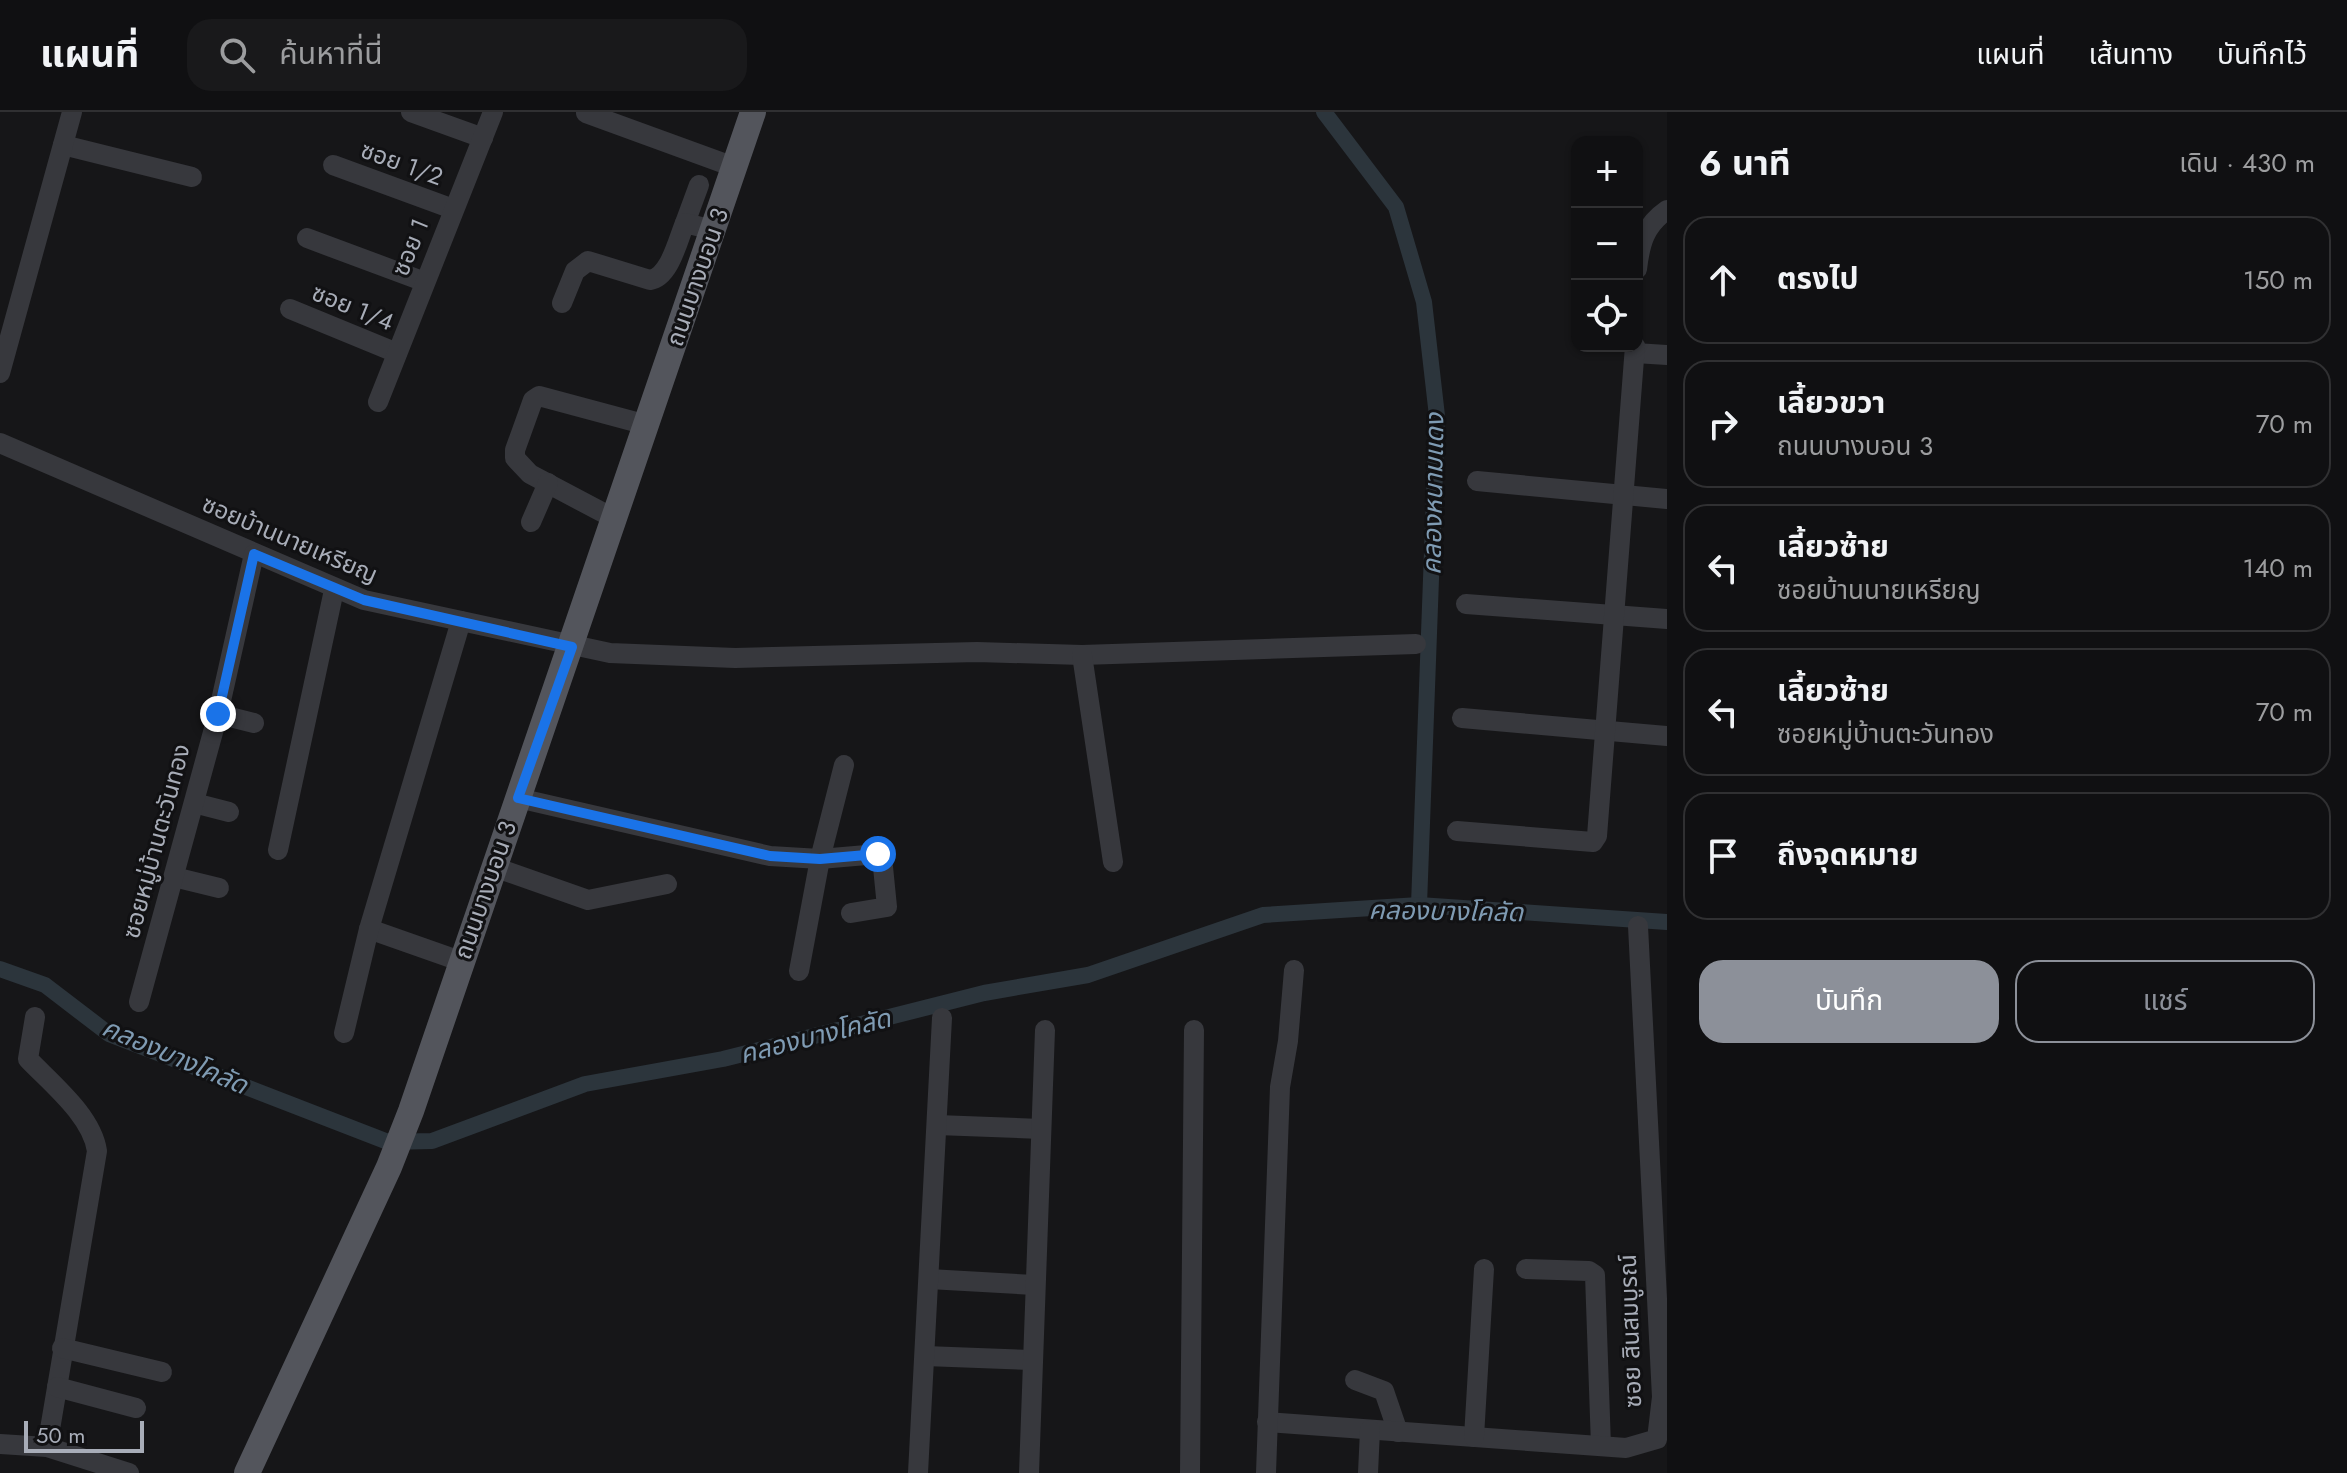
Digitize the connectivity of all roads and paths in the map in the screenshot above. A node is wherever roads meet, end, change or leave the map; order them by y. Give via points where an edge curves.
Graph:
1 (72, 112) edge
2 (411, 112) edge
3 (493, 112) edge
4 (586, 113) edge
5 (748, 113) edge
6 (483, 138) junction
7 (63, 145) junction
8 (333, 165) dead end
9 (734, 167) junction
10 (192, 177) dead end
11 (699, 185) dead end
12 (453, 209) junction
13 (1667, 210) edge
14 (685, 223) junction
15 (713, 230) junction
16 (1643, 237) edge
17 (307, 238) dead end
18 (425, 282) junction
19 (562, 303) dead end
20 (290, 309) dead end
21 (1643, 350) edge
22 (1635, 352) edge
23 (397, 353) junction
24 (1667, 355) edge
25 (0, 373) edge
26 (378, 402) dead end
27 (647, 425) junction
28 (0, 443) edge
29 (1477, 481) dead end
30 (548, 483) junction
31 (1624, 495) junction
32 (1667, 499) edge
33 (615, 519) junction
34 (531, 522) dead end
35 (254, 554) junction
36 (334, 590) junction
37 (1466, 604) dead end
38 (1614, 615) junction
39 (1667, 619) edge
40 (461, 621) junction
41 (1416, 644) dead end
42 (572, 647) junction
43 (1082, 655) junction
44 (218, 714) junction
45 (1462, 718) dead end
46 (254, 723) dead end
47 (1605, 731) junction
48 (1667, 736) edge
49 (844, 765) dead end
50 (518, 798) junction
51 (194, 803) junction
52 (229, 812) dead end
53 (1457, 831) dead end
54 (278, 850) dead end
55 (820, 859) junction
56 (1113, 862) dead end
57 (494, 867) junction
58 (174, 877) junction
59 (667, 884) dead end
60 (219, 888) dead end
61 (851, 913) dead end
62 (1638, 926) dead end
63 (369, 929) junction
64 (460, 961) junction
65 (1294, 970) dead end
66 (799, 971) dead end
67 (139, 1002) dead end
68 (35, 1017) dead end
69 (942, 1018) dead end
70 (1045, 1030) dead end
71 (1194, 1030) dead end
72 (344, 1033) dead end
73 (937, 1125) junction
74 (1041, 1129) junction
75 (1484, 1269) dead end
76 (1526, 1269) dead end
77 (929, 1279) junction
78 (1034, 1285) junction
79 (62, 1348) junction
80 (925, 1356) junction
81 (1032, 1360) junction
82 (162, 1372) dead end
83 (1355, 1380) dead end
84 (57, 1387) junction
85 (136, 1408) dead end
86 (1267, 1422) junction
87 (1370, 1430) junction
88 (1398, 1432) junction
89 (1474, 1437) junction
90 (0, 1444) edge
91 (1662, 1444) edge
92 (1601, 1446) junction
93 (47, 1447) junction
94 (129, 1473) edge
95 (247, 1473) edge
96 (918, 1473) edge
97 (1029, 1473) edge
98 (1190, 1473) edge
99 (1266, 1473) edge
100 (1368, 1473) edge

1 - 7 street
2 - 6 street
3 - 6 street, ซอย 1
4 - 9 street
5 - 9 main road, ถนนบางบอน 3
6 - 12 street, ซอย 1
7 - 10 street
7 - 25 street
8 - 12 street, ซอย 1/2
9 - 15 main road, ถนนบางบอน 3
11 - 14 street
12 - 18 street, ซอย 1
13 - 16 street
14 - 15 street
14 - 19 street via 657,279 588,261 575,271
15 - 27 main road, ถนนบางบอน 3
17 - 18 street
18 - 23 street, ซอย 1
20 - 23 street, ซอย 1/4
21 - 24 street
22 - 31 street
23 - 26 street, ซอย 1
27 - 30 street via 539,396 533,400 515,458
27 - 33 main road, ถนนบางบอน 3
28 - 35 street, ซอยบ้านนายเหรียญ
29 - 31 street
30 - 33 street
30 - 34 street
31 - 32 street
31 - 38 street
33 - 42 main road, ถนนบางบอน 3
35 - 36 street, ซอยบ้านนายเหรียญ
35 - 44 street, ซอยหมู่บ้านตะวันทอง
36 - 40 street, ซอยบ้านนายเหรียญ
36 - 54 street
37 - 38 street
38 - 39 street
38 - 47 street
40 - 42 street, ซอยบ้านนายเหรียญ
40 - 63 street
41 - 43 street, ซอยบ้านนายเหรียญ
42 - 43 street, ซอยบ้านนายเหรียญ via 735,658
42 - 50 main road, ถนนบางบอน 3
43 - 56 street
44 - 46 street
44 - 51 street, ซอยหมู่บ้านตะวันทอง
45 - 47 street
47 - 48 street
47 - 53 street via 1593,842
49 - 55 street
50 - 55 street via 770,856
50 - 57 main road, ถนนบางบอน 3
51 - 52 street
51 - 58 street, ซอยหมู่บ้านตะวันทอง
55 - 61 street via 881,856 886,909
55 - 66 street
57 - 59 street via 588,900
57 - 64 main road, ถนนบางบอน 3
58 - 60 street
58 - 67 street, ซอยหมู่บ้านตะวันทอง
62 - 91 street, ซอย สินสมบูรณ์
63 - 64 street
63 - 72 street
64 - 95 main road, ถนนบางบอน 3 via 389,1167
65 - 86 street via 1280,1087
68 - 79 street via 28,1059 85,1122 97,1151
69 - 73 street
70 - 74 street
71 - 98 street
73 - 74 street
73 - 77 street
74 - 78 street
75 - 89 street
76 - 92 street via 1595,1275
77 - 78 street
77 - 80 street
78 - 81 street
79 - 82 street
79 - 84 street
80 - 81 street
80 - 96 street
81 - 97 street
83 - 88 street via 1384,1391
84 - 85 street
84 - 93 street
86 - 87 street, ซอย สินสมบูรณ์
86 - 99 street
87 - 88 street, ซอย สินสมบูรณ์
87 - 100 street
88 - 89 street, ซอย สินสมบูรณ์
89 - 92 street, ซอย สินสมบูรณ์
90 - 93 street
91 - 92 street, ซอย สินสมบูรณ์
93 - 94 street

